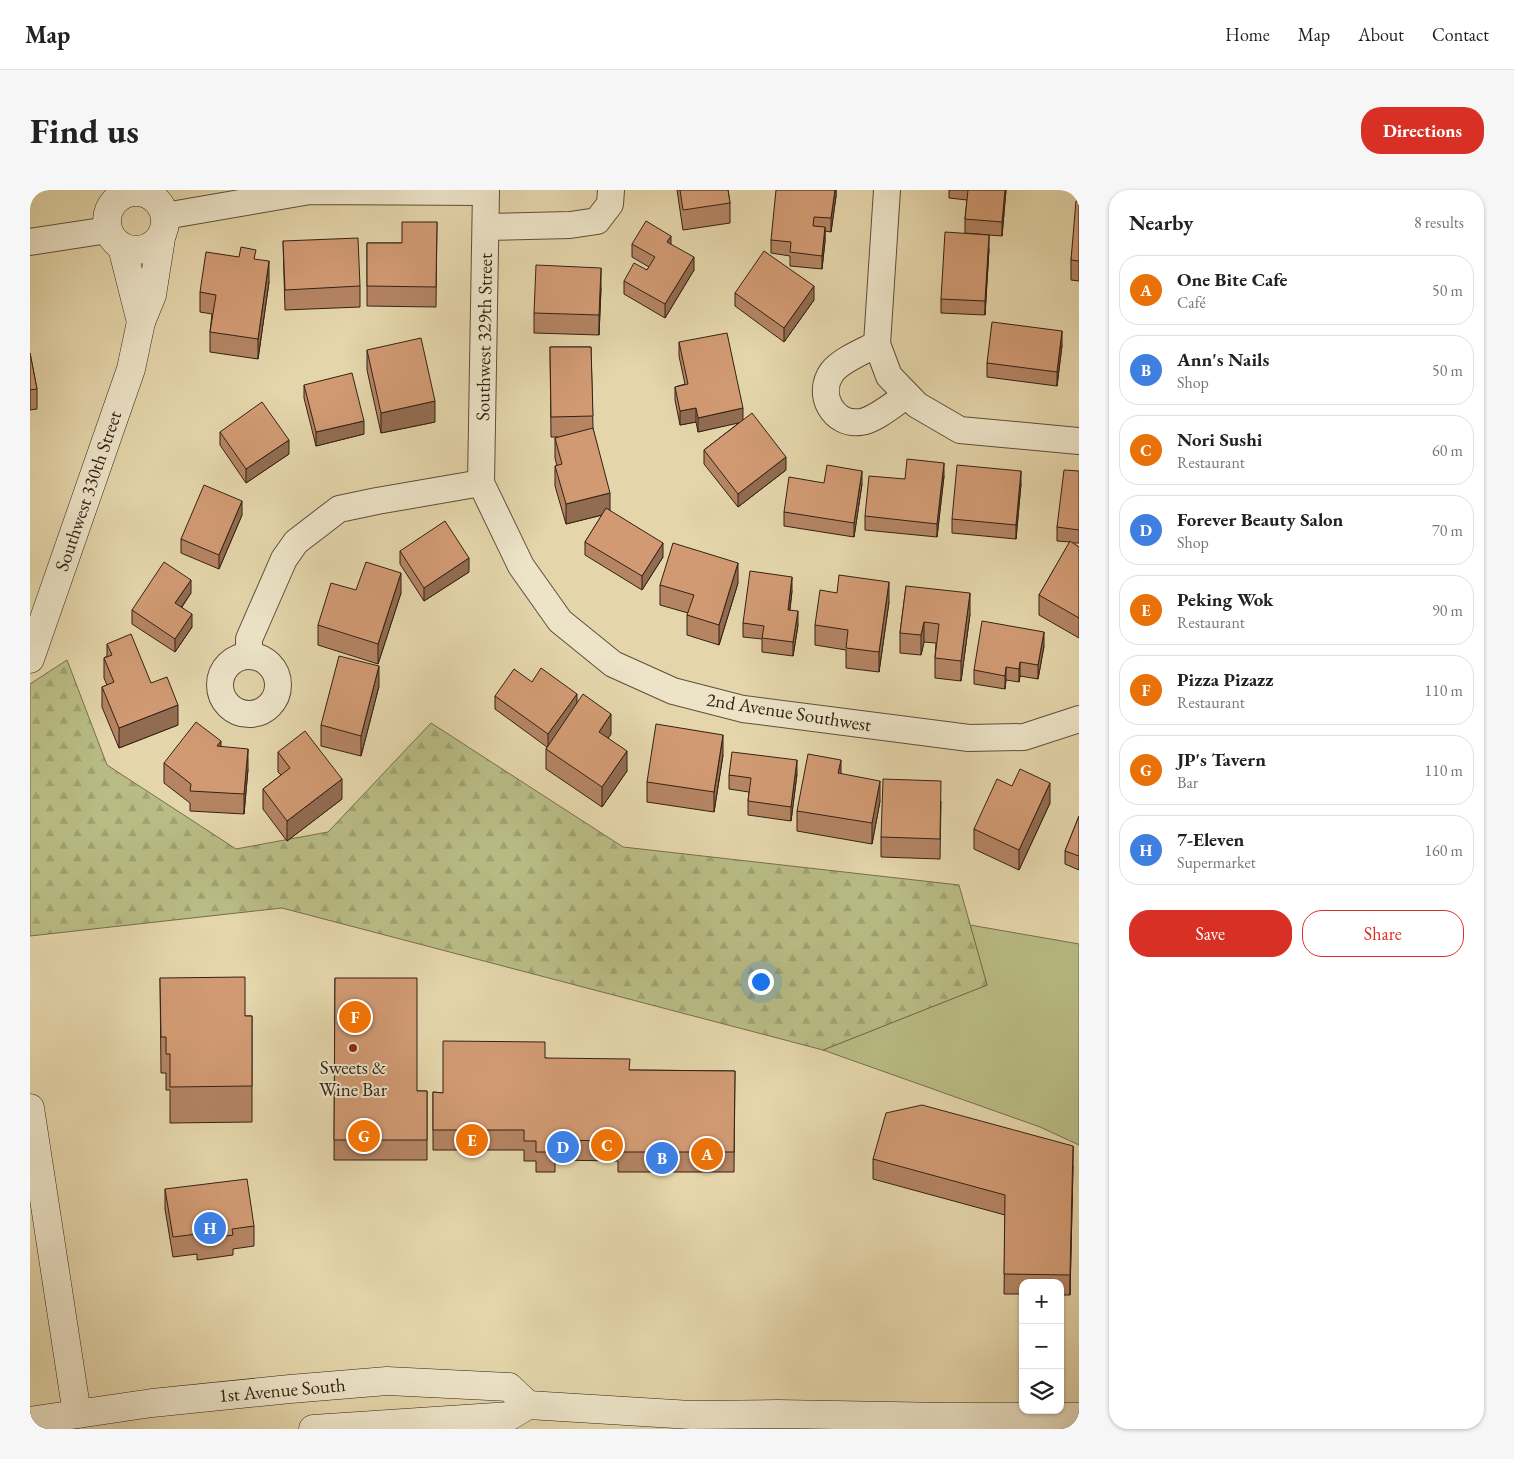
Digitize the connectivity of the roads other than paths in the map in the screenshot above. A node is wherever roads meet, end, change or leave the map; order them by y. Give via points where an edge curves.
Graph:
1 (611, 190) edge
2 (888, 190) edge
3 (486, 191) edge
4 (118, 194) edge
5 (157, 210) edge
6 (486, 227) junction
7 (115, 238) junction
8 (30, 242) edge
9 (141, 322) junction
10 (877, 344) junction
11 (907, 395) junction
12 (1079, 441) edge
13 (481, 483) junction
14 (248, 656) dead end
15 (30, 659) edge
16 (1078, 720) edge
17 (30, 1108) edge
18 (528, 1405) junction
19 (1079, 1417) edge
20 (30, 1421) edge
21 (78, 1421) edge
22 (903, 1423) edge
23 (313, 1429) edge

1 - 6 street via 610,204 597,221 570,225
2 - 10 street
3 - 5 street via 310,191
3 - 6 street, Southwest 329th Street
4 - 5 main road via 142,193
4 - 7 main road via 107,220
5 - 7 main road via 155,244 147,249 128,250
5 - 9 main road, Southwest 330th Street via 152,295
6 - 13 street, Southwest 329th Street
7 - 8 street
7 - 9 main road, Southwest 330th Street
9 - 15 main road, Southwest 330th Street via 131,369
10 - 11 street via 889,376
10 - 11 street via 832,371 825,391 832,411 851,422 861,422
11 - 12 street via 917,405 960,430
13 - 14 street via 378,501 339,510 331,515 296,542 284,559 248,639
13 - 16 street, 2nd Avenue Southwest via 521,566 560,621 613,664 673,692 743,709 969,738 1024,737
17 - 21 main road
18 - 21 main road, 1st Avenue South via 509,1387 387,1381 152,1403
18 - 22 main road via 691,1415 778,1414
18 - 23 main road via 510,1416
19 - 22 main road
20 - 21 main road, 1st Avenue South

